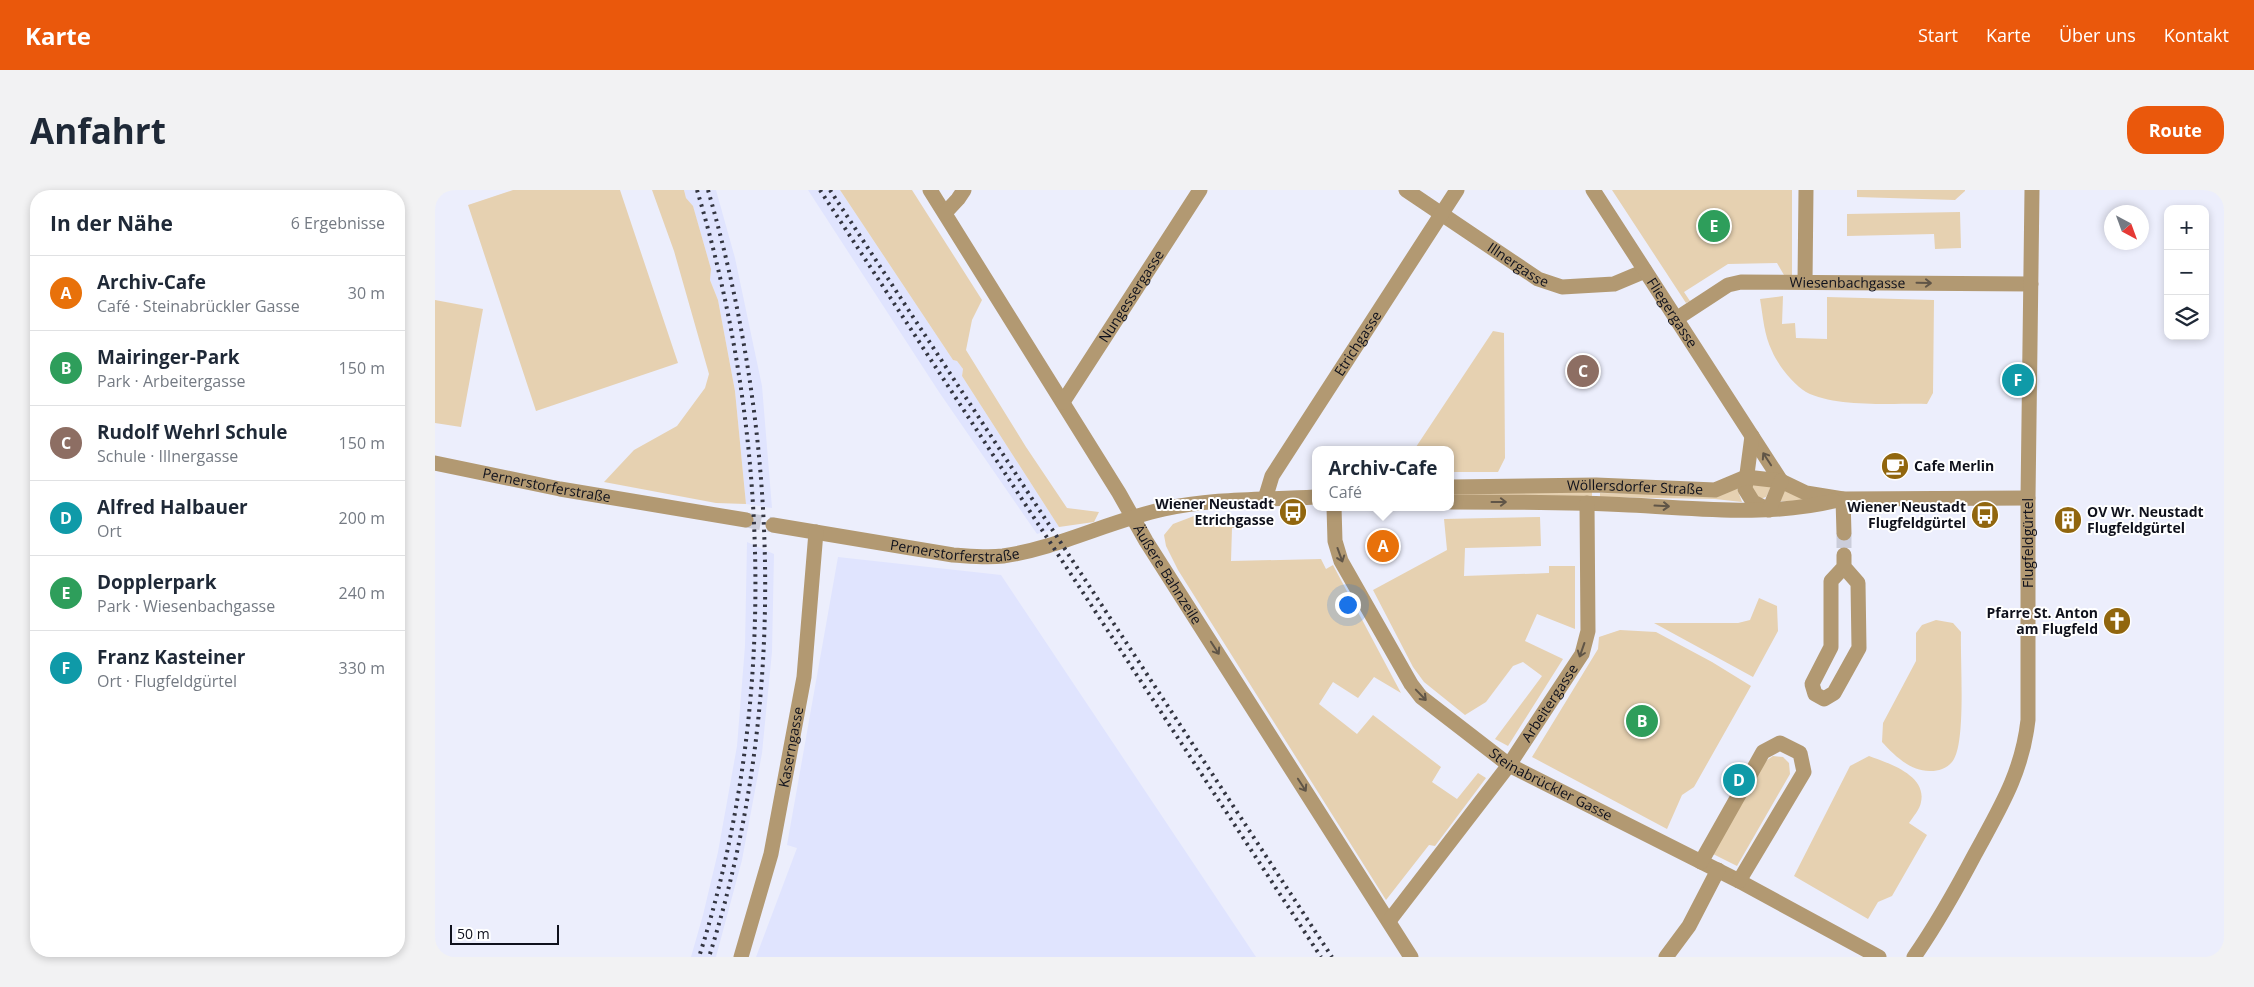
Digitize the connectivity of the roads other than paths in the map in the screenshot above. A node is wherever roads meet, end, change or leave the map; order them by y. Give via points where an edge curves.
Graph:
1 (930, 190) edge
2 (964, 190) edge
3 (1200, 190) edge
4 (1406, 190) edge
5 (1457, 190) edge
6 (1593, 190) edge
7 (1805, 190) edge
8 (2031, 190) edge
9 (945, 213) junction
10 (1443, 213) junction
11 (1645, 271) junction
12 (1805, 282) junction
13 (2031, 284) junction
14 (1676, 319) junction
15 (1063, 402) junction
16 (1752, 436) junction
17 (435, 463) edge
18 (1745, 477) junction
19 (1781, 481) junction
20 (1454, 487) edge
21 (1312, 497) edge
22 (2028, 498) junction
23 (1843, 499) junction
24 (1265, 500) junction
25 (1454, 502) edge
26 (1587, 502) junction
27 (1769, 510) junction
28 (1334, 511) edge
29 (1133, 518) junction
30 (746, 520) tunnel mouth
31 (773, 525) tunnel mouth
32 (816, 532) junction
33 (1843, 533) tunnel mouth
34 (1844, 561) joint
35 (1509, 765) junction
36 (1701, 862) junction
37 (1718, 870) junction
38 (1739, 881) junction
39 (1389, 921) junction
40 (741, 957) edge
41 (1411, 957) edge
42 (1666, 957) edge
43 (1879, 957) edge
44 (1914, 957) edge

1 - 9 street, Äußere Bahnzeile
2 - 9 street
3 - 15 street, Nungessergasse
4 - 10 street, Illnergasse
5 - 10 street, Etrichgasse
6 - 11 street, Fliegergasse
7 - 12 street
8 - 13 street, Flugfeldgürtel
9 - 15 street, Äußere Bahnzeile
10 - 11 street, Illnergasse via 1538,279 1562,287 1614,284
10 - 24 street, Etrichgasse via 1272,476
11 - 14 street, Fliegergasse
12 -> 13 street, Wiesenbachgasse
12 - 14 street, Wiesenbachgasse via 1728,285
13 - 22 street, Flugfeldgürtel
14 - 16 street, Fliegergasse
15 - 29 street, Äußere Bahnzeile
16 - 18 street
19 -> 16 street, Fliegergasse
17 - 30 street, Pernerstorferstraße via 560,489
18 - 19 street, Wöllersdorfer Straße
18 - 20 street, Wöllersdorfer Straße via 1715,490 1596,485
18 - 27 street via 1745,489 1753,502
19 - 23 street, Wöllersdorfer Straße via 1806,493
19 - 27 street
21 - 24 street
22 - 23 street, Wöllersdorfer Straße
22 - 44 street, Flugfeldgürtel via 2028,720 2025,744 2007,796 1942,916
23 - 27 street, Wöllersdorfer Straße via 1805,508
23 - 33 street
24 - 29 street via 1198,502
25 -> 26 street, Wöllersdorfer Straße
26 -> 27 street, Wöllersdorfer Straße
26 -> 35 street, Arbeitergasse via 1588,630 1582,654
28 -> 35 street, Steinabrückler Gasse via 1335,541 1341,561 1411,684 1421,697
29 - 32 street, Pernerstorferstraße via 1031,550 979,557
29 -> 39 street, Äußere Bahnzeile
31 - 32 street, Pernerstorferstraße
32 - 40 street, Kaserngasse via 804,676 771,854
34 - 34 street via 1831,581 1831,647 1812,684 1815,694 1824,699 1833,693 1859,648 1858,583
35 - 36 street, Steinabrückler Gasse
35 - 39 street, Arbeitergasse
36 - 37 street, Steinabrückler Gasse
36 - 38 street via 1763,752 1780,743 1800,754 1804,772
37 - 38 street, Steinabrückler Gasse
37 - 42 street via 1689,926
38 - 43 street, Steinabrückler Gasse
39 - 41 street, Äußere Bahnzeile

